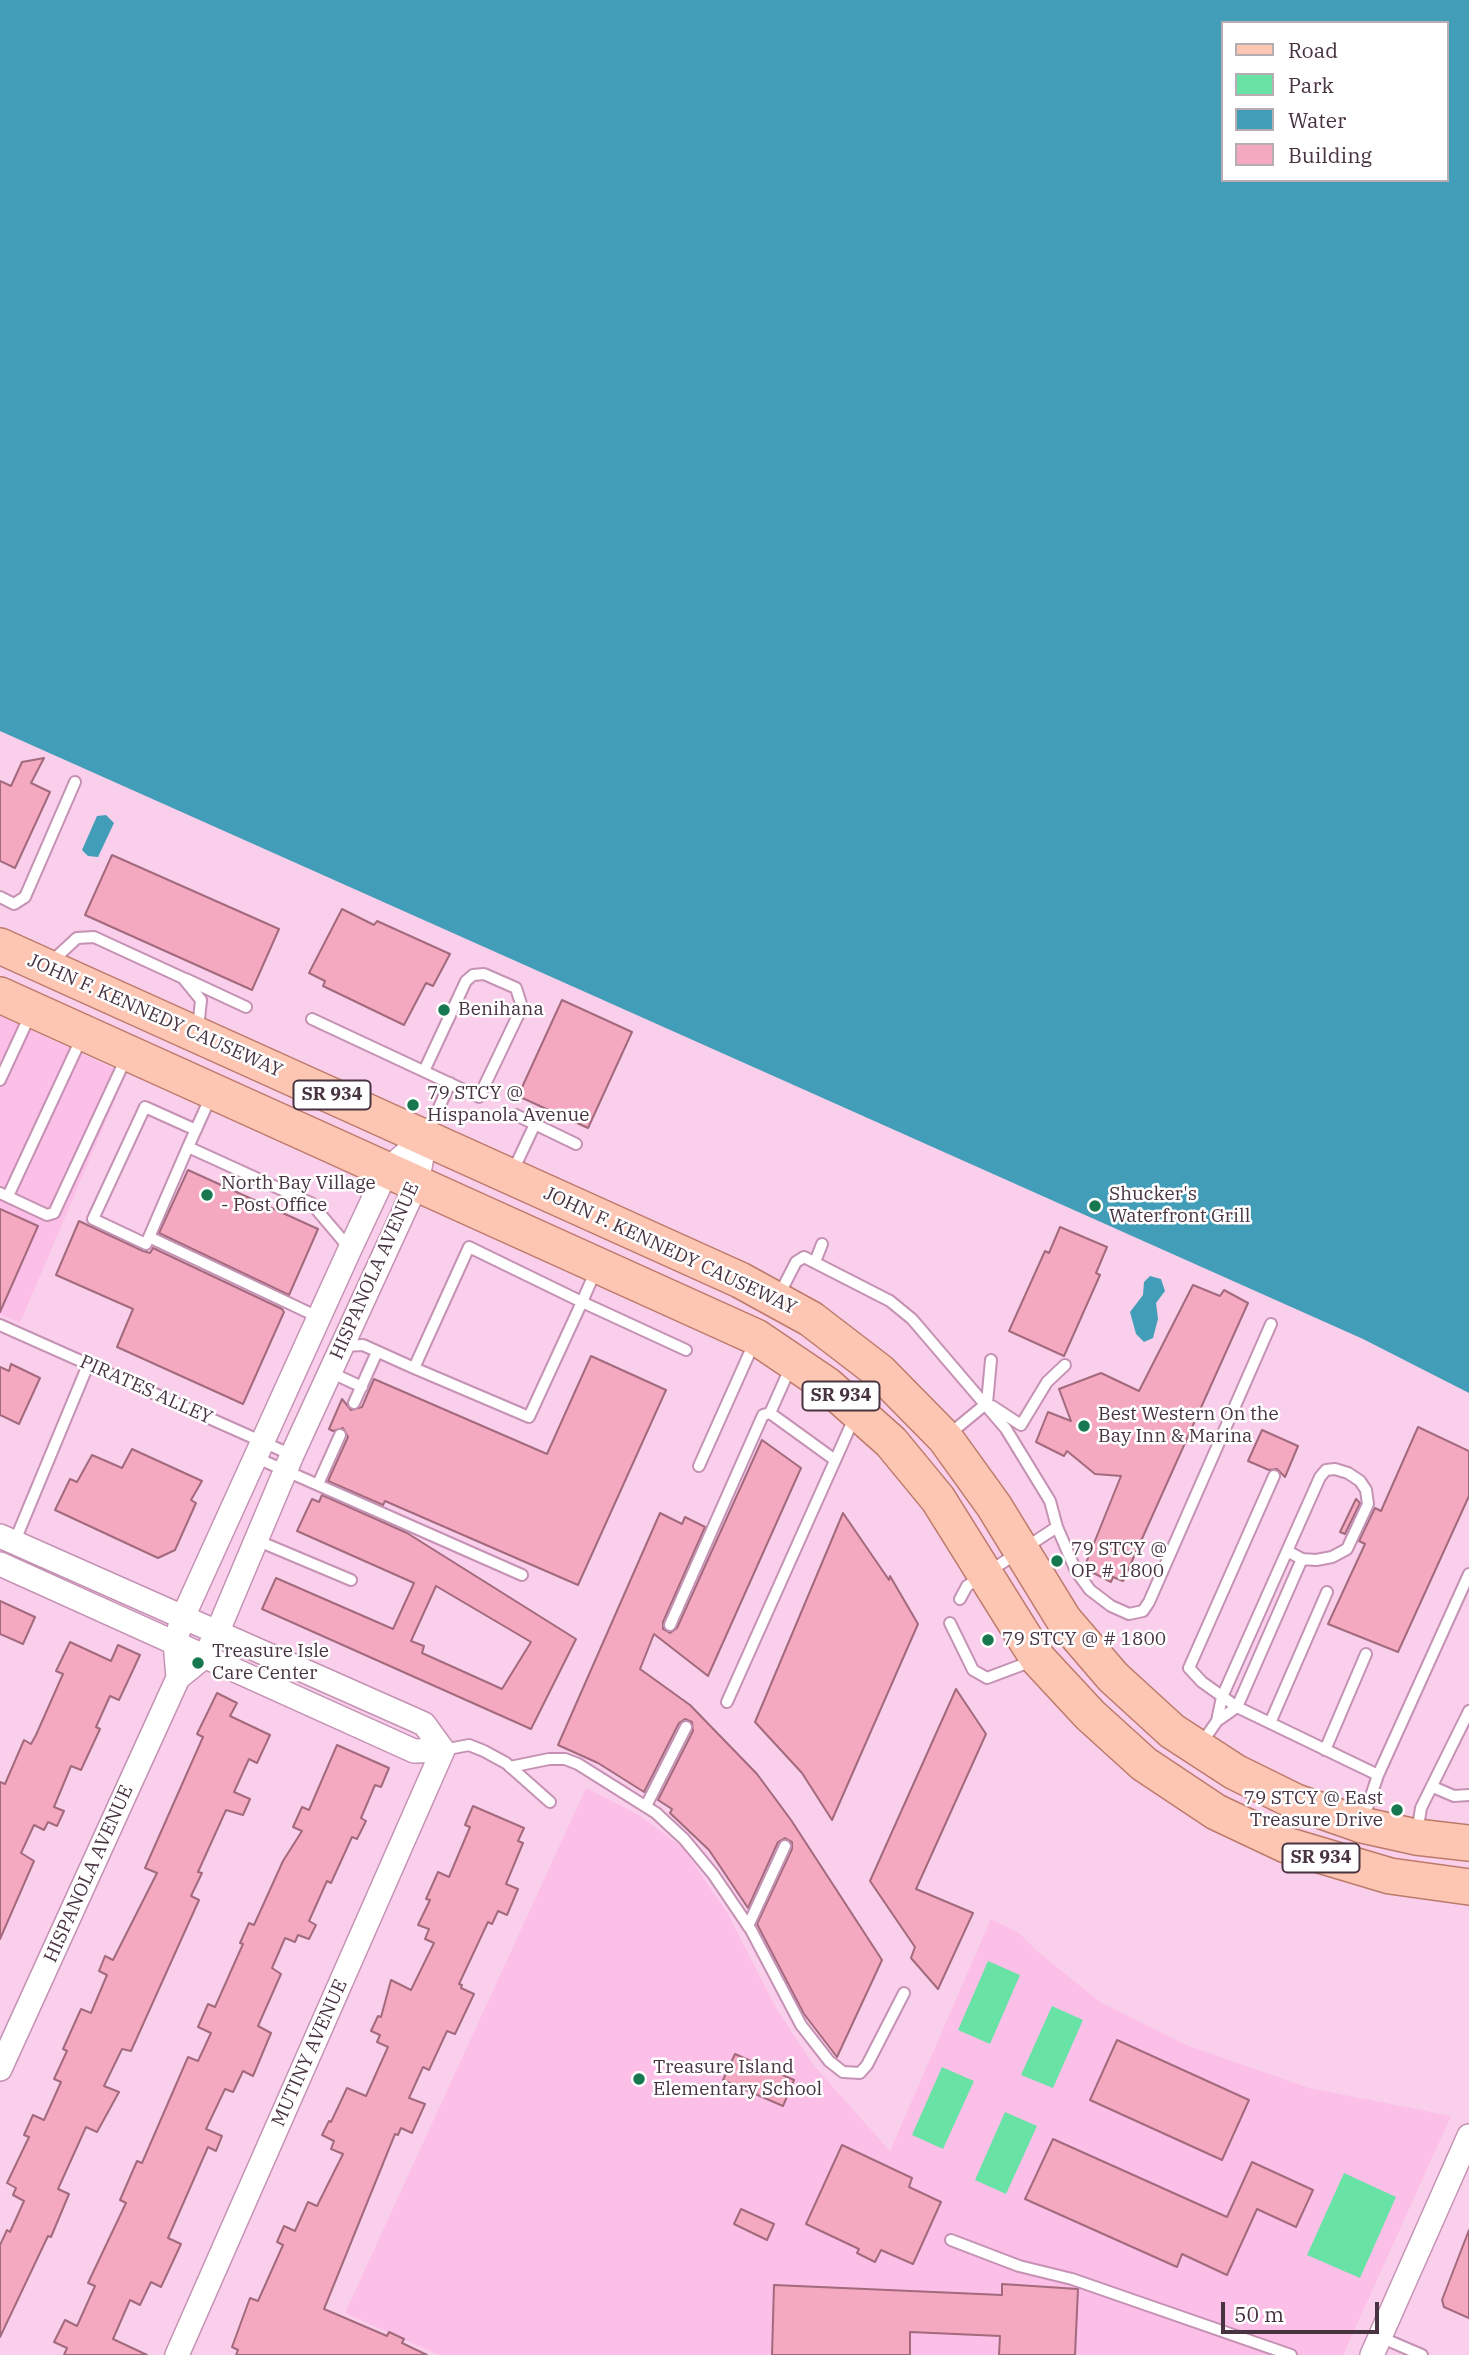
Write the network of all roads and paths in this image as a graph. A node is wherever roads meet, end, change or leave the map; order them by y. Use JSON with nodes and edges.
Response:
{"nodes":[{"id":1,"x":75,"y":782,"type":"dead end"},
{"id":2,"x":0,"y":897,"type":"edge"},
{"id":3,"x":0,"y":946,"type":"edge"},
{"id":4,"x":46,"y":967,"type":"junction"},
{"id":5,"x":183,"y":978,"type":"junction"},
{"id":6,"x":0,"y":995,"type":"edge"},
{"id":7,"x":246,"y":1007,"type":"dead end"},
{"id":8,"x":32,"y":1010,"type":"junction"},
{"id":9,"x":150,"y":1014,"type":"junction"},
{"id":10,"x":312,"y":1019,"type":"dead end"},
{"id":11,"x":83,"y":1033,"type":"junction"},
{"id":12,"x":197,"y":1035,"type":"junction"},
{"id":13,"x":128,"y":1053,"type":"junction"},
{"id":14,"x":424,"y":1071,"type":"junction"},
{"id":15,"x":0,"y":1080,"type":"edge"},
{"id":16,"x":450,"y":1083,"type":"junction"},
{"id":17,"x":213,"y":1091,"type":"junction"},
{"id":18,"x":516,"y":1115,"type":"dead end"},
{"id":19,"x":535,"y":1124,"type":"junction"},
{"id":20,"x":195,"y":1130,"type":"junction"},
{"id":21,"x":426,"y":1136,"type":"junction"},
{"id":22,"x":576,"y":1144,"type":"dead end"},
{"id":23,"x":188,"y":1147,"type":"junction"},
{"id":24,"x":402,"y":1176,"type":"junction"},
{"id":25,"x":511,"y":1176,"type":"junction"},
{"id":26,"x":4,"y":1194,"type":"edge"},
{"id":27,"x":149,"y":1237,"type":"junction"},
{"id":28,"x":822,"y":1244,"type":"dead end"},
{"id":29,"x":350,"y":1248,"type":"junction"},
{"id":30,"x":815,"y":1262,"type":"junction"},
{"id":31,"x":599,"y":1264,"type":"junction"},
{"id":32,"x":740,"y":1280,"type":"junction"},
{"id":33,"x":777,"y":1299,"type":"junction"},
{"id":34,"x":582,"y":1302,"type":"junction"},
{"id":35,"x":722,"y":1320,"type":"junction"},
{"id":36,"x":1271,"y":1324,"type":"dead end"},
{"id":37,"x":0,"y":1325,"type":"edge"},
{"id":38,"x":315,"y":1325,"type":"junction"},
{"id":39,"x":756,"y":1337,"type":"junction"},
{"id":40,"x":342,"y":1346,"type":"junction"},
{"id":41,"x":687,"y":1350,"type":"dead end"},
{"id":42,"x":377,"y":1352,"type":"junction"},
{"id":43,"x":793,"y":1360,"type":"junction"},
{"id":44,"x":991,"y":1360,"type":"dead end"},
{"id":45,"x":88,"y":1364,"type":"junction"},
{"id":46,"x":1065,"y":1365,"type":"dead end"},
{"id":47,"x":414,"y":1368,"type":"junction"},
{"id":48,"x":330,"y":1372,"type":"junction"},
{"id":49,"x":362,"y":1387,"type":"junction"},
{"id":50,"x":987,"y":1403,"type":"junction"},
{"id":51,"x":354,"y":1404,"type":"dead end"},
{"id":52,"x":857,"y":1410,"type":"junction"},
{"id":53,"x":771,"y":1413,"type":"junction"},
{"id":54,"x":340,"y":1435,"type":"dead end"},
{"id":55,"x":945,"y":1438,"type":"junction"},
{"id":56,"x":260,"y":1450,"type":"junction"},
{"id":57,"x":835,"y":1460,"type":"junction"},
{"id":58,"x":289,"y":1462,"type":"junction"},
{"id":59,"x":699,"y":1466,"type":"dead end"},
{"id":60,"x":1274,"y":1476,"type":"dead end"},
{"id":61,"x":318,"y":1484,"type":"junction"},
{"id":62,"x":1056,"y":1527,"type":"junction"},
{"id":63,"x":7,"y":1539,"type":"edge"},
{"id":64,"x":256,"y":1540,"type":"junction"},
{"id":65,"x":1289,"y":1552,"type":"junction"},
{"id":66,"x":1021,"y":1553,"type":"junction"},
{"id":67,"x":1302,"y":1559,"type":"junction"},
{"id":68,"x":0,"y":1564,"type":"edge"},
{"id":69,"x":984,"y":1574,"type":"junction"},
{"id":70,"x":1469,"y":1574,"type":"edge"},
{"id":71,"x":522,"y":1575,"type":"dead end"},
{"id":72,"x":351,"y":1580,"type":"dead end"},
{"id":73,"x":1327,"y":1592,"type":"dead end"},
{"id":74,"x":960,"y":1599,"type":"dead end"},
{"id":75,"x":183,"y":1617,"type":"junction"},
{"id":76,"x":950,"y":1623,"type":"dead end"},
{"id":77,"x":670,"y":1625,"type":"dead end"},
{"id":78,"x":216,"y":1633,"type":"junction"},
{"id":79,"x":175,"y":1642,"type":"junction"},
{"id":80,"x":1366,"y":1654,"type":"dead end"},
{"id":81,"x":205,"y":1656,"type":"junction"},
{"id":82,"x":1038,"y":1659,"type":"junction"},
{"id":83,"x":177,"y":1678,"type":"junction"},
{"id":84,"x":1222,"y":1697,"type":"junction"},
{"id":85,"x":727,"y":1702,"type":"dead end"},
{"id":86,"x":1237,"y":1707,"type":"junction"},
{"id":87,"x":1469,"y":1711,"type":"edge"},
{"id":88,"x":1217,"y":1721,"type":"junction"},
{"id":89,"x":1270,"y":1723,"type":"junction"},
{"id":90,"x":686,"y":1727,"type":"dead end"},
{"id":91,"x":443,"y":1750,"type":"junction"},
{"id":92,"x":1198,"y":1750,"type":"junction"},
{"id":93,"x":1325,"y":1750,"type":"junction"},
{"id":94,"x":510,"y":1767,"type":"junction"},
{"id":95,"x":1235,"y":1772,"type":"junction"},
{"id":96,"x":1378,"y":1775,"type":"junction"},
{"id":97,"x":1433,"y":1787,"type":"junction"},
{"id":98,"x":1469,"y":1795,"type":"edge"},
{"id":99,"x":550,"y":1802,"type":"dead end"},
{"id":100,"x":646,"y":1806,"type":"junction"},
{"id":101,"x":1216,"y":1812,"type":"junction"},
{"id":102,"x":1362,"y":1825,"type":"junction"},
{"id":103,"x":1416,"y":1837,"type":"junction"},
{"id":104,"x":1469,"y":1843,"type":"edge"},
{"id":105,"x":785,"y":1846,"type":"dead end"},
{"id":106,"x":1469,"y":1887,"type":"edge"},
{"id":107,"x":748,"y":1926,"type":"junction"},
{"id":108,"x":904,"y":1993,"type":"dead end"},
{"id":109,"x":0,"y":2069,"type":"edge"},
{"id":110,"x":1469,"y":2136,"type":"edge"},
{"id":111,"x":951,"y":2240,"type":"dead end"},
{"id":112,"x":1376,"y":2346,"type":"edge"},
{"id":113,"x":1271,"y":2352,"type":"edge"},
{"id":114,"x":177,"y":2355,"type":"edge"},
{"id":115,"x":1290,"y":2355,"type":"edge"},
{"id":116,"x":1422,"y":2355,"type":"edge"}],
"edges":[{"from":1,"to":2,"type":"lane"},
{"from":3,"to":4,"type":"main road","name":"JOHN F. KENNEDY CAUSEWAY","number":"SR 934"},
{"from":4,"to":5,"type":"lane"},
{"from":4,"to":9,"type":"main road","name":"JOHN F. KENNEDY CAUSEWAY","number":"SR 934"},
{"from":5,"to":7,"type":"lane"},
{"from":5,"to":12,"type":"lane"},
{"from":6,"to":8,"type":"main road","number":"SR 934"},
{"from":8,"to":11,"type":"main road","number":"SR 934"},
{"from":8,"to":15,"type":"lane"},
{"from":9,"to":12,"type":"main road","name":"JOHN F. KENNEDY CAUSEWAY","number":"SR 934"},
{"from":9,"to":13,"type":"main road"},
{"from":10,"to":14,"type":"lane"},
{"from":11,"to":13,"type":"main road","number":"SR 934"},
{"from":11,"to":26,"type":"lane"},
{"from":12,"to":21,"type":"main road","name":"JOHN F. KENNEDY CAUSEWAY","number":"SR 934"},
{"from":13,"to":17,"type":"main road","number":"SR 934"},
{"from":13,"to":26,"type":"lane"},
{"from":14,"to":16,"type":"lane"},
{"from":14,"to":16,"type":"lane"},
{"from":16,"to":21,"type":"lane"},
{"from":17,"to":20,"type":"lane"},
{"from":17,"to":24,"type":"main road","number":"SR 934"},
{"from":18,"to":19,"type":"lane"},
{"from":19,"to":22,"type":"lane"},
{"from":19,"to":25,"type":"lane"},
{"from":20,"to":23,"type":"lane"},
{"from":20,"to":27,"type":"lane"},
{"from":21,"to":24,"type":"street","name":"HISPANOLA AVENUE"},
{"from":21,"to":24,"type":"street","name":"HISPANOLA AVENUE"},
{"from":21,"to":25,"type":"main road","name":"JOHN F. KENNEDY CAUSEWAY","number":"SR 934"},
{"from":23,"to":27,"type":"lane"},
{"from":23,"to":29,"type":"lane"},
{"from":24,"to":29,"type":"street","name":"HISPANOLA AVENUE"},
{"from":24,"to":31,"type":"main road","number":"SR 934"},
{"from":24,"to":40,"type":"street","name":"HISPANOLA AVENUE"},
{"from":25,"to":32,"type":"main road","name":"JOHN F. KENNEDY CAUSEWAY","number":"SR 934"},
{"from":27,"to":38,"type":"lane"},
{"from":28,"to":30,"type":"lane"},
{"from":29,"to":38,"type":"street","name":"HISPANOLA AVENUE"},
{"from":30,"to":33,"type":"lane"},
{"from":30,"to":50,"type":"lane"},
{"from":31,"to":34,"type":"lane"},
{"from":31,"to":35,"type":"main road","number":"SR 934"},
{"from":32,"to":33,"type":"main road","name":"JOHN F. KENNEDY CAUSEWAY","number":"SR 934"},
{"from":32,"to":35,"type":"main road"},
{"from":33,"to":55,"type":"main road","name":"JOHN F. KENNEDY CAUSEWAY","number":"SR 934"},
{"from":34,"to":41,"type":"lane"},
{"from":34,"to":47,"type":"lane"},
{"from":34,"to":47,"type":"lane"},
{"from":35,"to":39,"type":"main road","number":"SR 934"},
{"from":36,"to":62,"type":"lane"},
{"from":37,"to":45,"type":"lane","name":"PIRATES ALLEY"},
{"from":38,"to":40,"type":"street"},
{"from":38,"to":56,"type":"street","name":"HISPANOLA AVENUE"},
{"from":39,"to":43,"type":"main road","number":"SR 934"},
{"from":39,"to":59,"type":"lane"},
{"from":40,"to":42,"type":"lane"},
{"from":40,"to":48,"type":"street","name":"HISPANOLA AVENUE"},
{"from":42,"to":47,"type":"lane"},
{"from":42,"to":49,"type":"lane"},
{"from":43,"to":52,"type":"main road","number":"SR 934"},
{"from":43,"to":53,"type":"lane"},
{"from":44,"to":50,"type":"lane"},
{"from":45,"to":56,"type":"lane","name":"PIRATES ALLEY"},
{"from":45,"to":63,"type":"lane"},
{"from":46,"to":50,"type":"lane"},
{"from":48,"to":49,"type":"lane"},
{"from":48,"to":58,"type":"street","name":"HISPANOLA AVENUE"},
{"from":49,"to":51,"type":"lane"},
{"from":50,"to":55,"type":"lane"},
{"from":50,"to":62,"type":"lane"},
{"from":52,"to":57,"type":"lane"},
{"from":52,"to":69,"type":"main road","number":"SR 934"},
{"from":53,"to":57,"type":"lane"},
{"from":53,"to":77,"type":"lane"},
{"from":54,"to":61,"type":"lane"},
{"from":55,"to":66,"type":"main road","name":"JOHN F. KENNEDY CAUSEWAY","number":"SR 934"},
{"from":56,"to":58,"type":"lane","name":"PIRATES ALLEY"},
{"from":56,"to":58,"type":"lane"},
{"from":56,"to":75,"type":"street","name":"HISPANOLA AVENUE"},
{"from":57,"to":85,"type":"lane"},
{"from":58,"to":61,"type":"lane"},
{"from":58,"to":64,"type":"street","name":"HISPANOLA AVENUE"},
{"from":60,"to":84,"type":"lane"},
{"from":61,"to":71,"type":"lane"},
{"from":62,"to":66,"type":"lane"},
{"from":63,"to":75,"type":"street"},
{"from":64,"to":72,"type":"lane"},
{"from":64,"to":78,"type":"street","name":"HISPANOLA AVENUE"},
{"from":65,"to":67,"type":"lane"},
{"from":65,"to":67,"type":"lane"},
{"from":65,"to":84,"type":"lane"},
{"from":66,"to":69,"type":"lane"},
{"from":66,"to":92,"type":"main road","name":"JOHN F. KENNEDY CAUSEWAY","number":"SR 934"},
{"from":67,"to":86,"type":"lane"},
{"from":68,"to":79,"type":"street"},
{"from":69,"to":74,"type":"lane"},
{"from":69,"to":82,"type":"main road","number":"SR 934"},
{"from":70,"to":96,"type":"lane"},
{"from":73,"to":89,"type":"lane"},
{"from":75,"to":78,"type":"street"},
{"from":75,"to":79,"type":"street","name":"HISPANOLA AVENUE"},
{"from":76,"to":82,"type":"lane"},
{"from":78,"to":81,"type":"street","name":"HISPANOLA AVENUE"},
{"from":78,"to":91,"type":"street"},
{"from":79,"to":81,"type":"street"},
{"from":79,"to":83,"type":"street","name":"HISPANOLA AVENUE"},
{"from":80,"to":93,"type":"lane"},
{"from":81,"to":83,"type":"street","name":"HISPANOLA AVENUE"},
{"from":81,"to":91,"type":"street"},
{"from":82,"to":101,"type":"main road","number":"SR 934"},
{"from":83,"to":109,"type":"street","name":"HISPANOLA AVENUE"},
{"from":84,"to":86,"type":"lane"},
{"from":84,"to":88,"type":"lane"},
{"from":86,"to":88,"type":"lane"},
{"from":86,"to":89,"type":"lane"},
{"from":87,"to":97,"type":"lane"},
{"from":88,"to":92,"type":"lane"},
{"from":89,"to":93,"type":"lane"},
{"from":90,"to":100,"type":"lane"},
{"from":91,"to":94,"type":"lane"},
{"from":91,"to":114,"type":"street","name":"MUTINY AVENUE"},
{"from":92,"to":95,"type":"main road","name":"JOHN F. KENNEDY CAUSEWAY","number":"SR 934"},
{"from":93,"to":96,"type":"lane"},
{"from":94,"to":99,"type":"lane"},
{"from":94,"to":100,"type":"lane"},
{"from":95,"to":101,"type":"main road"},
{"from":95,"to":102,"type":"main road","name":"JOHN F. KENNEDY CAUSEWAY","number":"SR 934"},
{"from":96,"to":102,"type":"lane"},
{"from":97,"to":98,"type":"lane"},
{"from":97,"to":103,"type":"lane"},
{"from":100,"to":107,"type":"lane"},
{"from":101,"to":106,"type":"main road","number":"SR 934"},
{"from":102,"to":103,"type":"main road","name":"JOHN F. KENNEDY CAUSEWAY","number":"SR 934"},
{"from":103,"to":104,"type":"main road","name":"JOHN F. KENNEDY CAUSEWAY","number":"SR 934"},
{"from":105,"to":107,"type":"lane"},
{"from":107,"to":108,"type":"lane"},
{"from":110,"to":112,"type":"street"},
{"from":111,"to":113,"type":"lane"},
{"from":112,"to":116,"type":"lane"},
{"from":113,"to":115,"type":"lane"}]}
